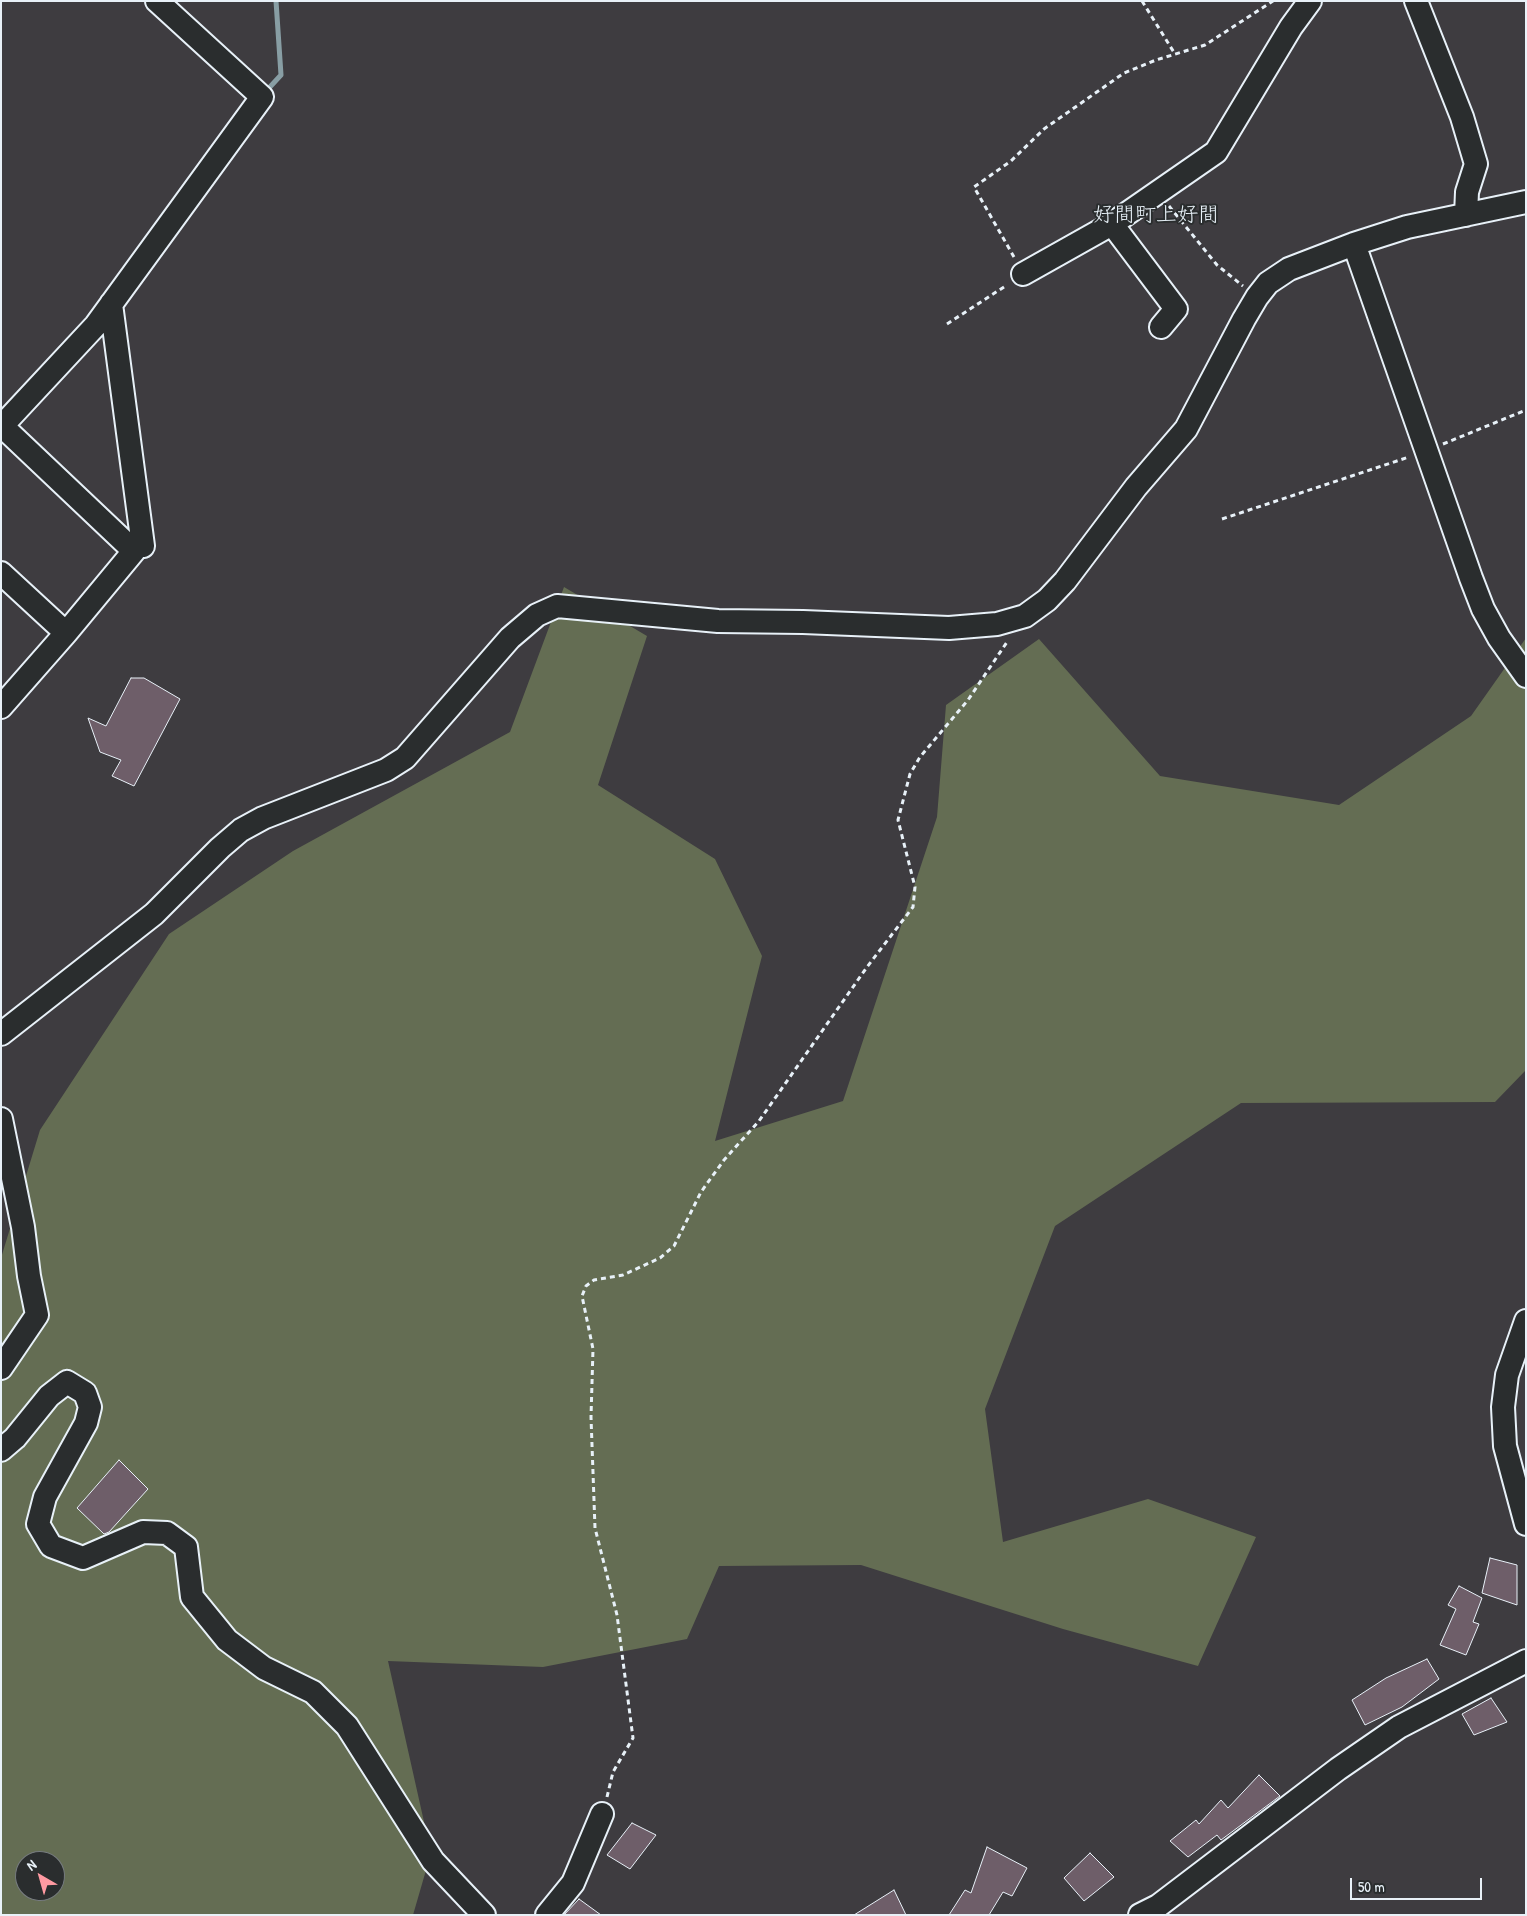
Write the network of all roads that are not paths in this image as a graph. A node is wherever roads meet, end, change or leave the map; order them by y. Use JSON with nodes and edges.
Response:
{"nodes":[{"id":1,"x":157,"y":1,"type":"edge"},
{"id":2,"x":1310,"y":1,"type":"edge"},
{"id":3,"x":1416,"y":1,"type":"edge"},
{"id":4,"x":1526,"y":202,"type":"edge"},
{"id":5,"x":1466,"y":215,"type":"junction"},
{"id":6,"x":1112,"y":224,"type":"junction"},
{"id":7,"x":1354,"y":244,"type":"junction"},
{"id":8,"x":1023,"y":274,"type":"road end"},
{"id":9,"x":111,"y":304,"type":"junction"},
{"id":10,"x":1161,"y":327,"type":"dead end"},
{"id":11,"x":2,"y":426,"type":"edge"},
{"id":12,"x":143,"y":546,"type":"dead end"},
{"id":13,"x":1,"y":573,"type":"edge"},
{"id":14,"x":66,"y":633,"type":"junction"},
{"id":15,"x":1526,"y":676,"type":"edge"},
{"id":16,"x":1,"y":707,"type":"edge"},
{"id":17,"x":1,"y":1034,"type":"edge"},
{"id":18,"x":1,"y":1119,"type":"edge"},
{"id":19,"x":1526,"y":1321,"type":"edge"},
{"id":20,"x":1,"y":1368,"type":"edge"},
{"id":21,"x":1,"y":1450,"type":"edge"},
{"id":22,"x":1526,"y":1524,"type":"edge"},
{"id":23,"x":1526,"y":1661,"type":"edge"},
{"id":24,"x":602,"y":1814,"type":"road end"},
{"id":25,"x":484,"y":1915,"type":"edge"},
{"id":26,"x":547,"y":1915,"type":"edge"},
{"id":27,"x":1140,"y":1915,"type":"edge"}],
"edges":[{"from":1,"to":9,"type":"street"},
{"from":2,"to":6,"type":"street"},
{"from":3,"to":5,"type":"street"},
{"from":4,"to":5,"type":"street"},
{"from":5,"to":7,"type":"street"},
{"from":6,"to":8,"type":"street"},
{"from":6,"to":10,"type":"street"},
{"from":7,"to":15,"type":"street"},
{"from":7,"to":17,"type":"street"},
{"from":9,"to":11,"type":"street"},
{"from":9,"to":12,"type":"street"},
{"from":11,"to":14,"type":"street"},
{"from":13,"to":14,"type":"street"},
{"from":14,"to":16,"type":"street"},
{"from":18,"to":20,"type":"street"},
{"from":19,"to":22,"type":"street"},
{"from":21,"to":25,"type":"street"},
{"from":23,"to":27,"type":"street"},
{"from":24,"to":26,"type":"street"}]}
